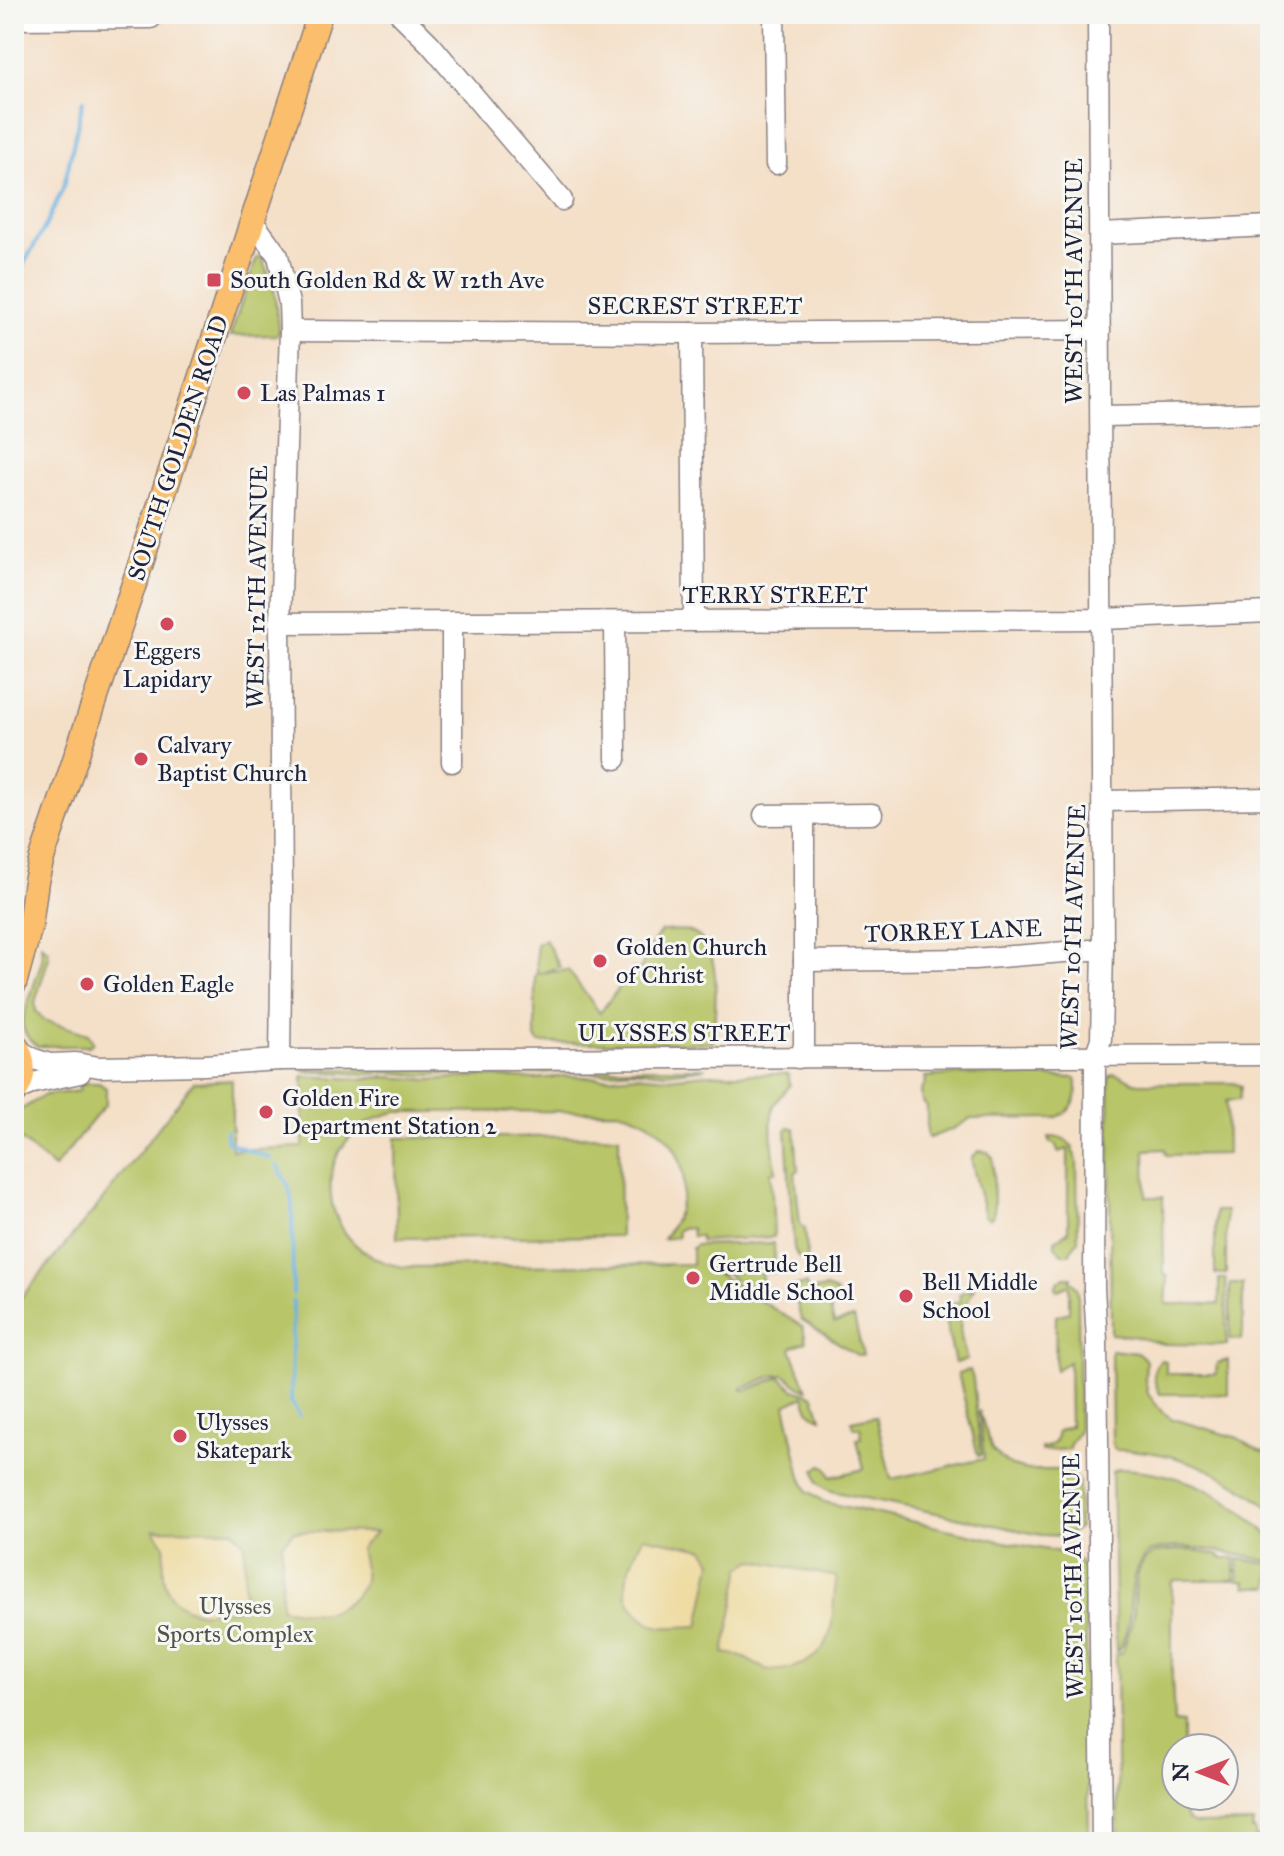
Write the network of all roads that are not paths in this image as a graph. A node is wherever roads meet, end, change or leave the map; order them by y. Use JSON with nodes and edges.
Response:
{"nodes":[{"id":1,"x":320,"y":14,"type":"edge"},
{"id":2,"x":400,"y":14,"type":"edge"},
{"id":3,"x":774,"y":14,"type":"edge"},
{"id":4,"x":1098,"y":14,"type":"edge"},
{"id":5,"x":111,"y":16,"type":"edge"},
{"id":6,"x":151,"y":18,"type":"dead end"},
{"id":7,"x":14,"y":19,"type":"edge"},
{"id":8,"x":776,"y":164,"type":"dead end"},
{"id":9,"x":562,"y":200,"type":"dead end"},
{"id":10,"x":252,"y":220,"type":"junction"},
{"id":11,"x":1270,"y":226,"type":"edge"},
{"id":12,"x":1100,"y":234,"type":"junction"},
{"id":13,"x":1100,"y":330,"type":"junction"},
{"id":14,"x":290,"y":331,"type":"junction"},
{"id":15,"x":692,"y":333,"type":"junction"},
{"id":16,"x":1270,"y":413,"type":"edge"},
{"id":17,"x":1101,"y":416,"type":"junction"},
{"id":18,"x":1270,"y":612,"type":"edge"},
{"id":19,"x":1102,"y":619,"type":"junction"},
{"id":20,"x":694,"y":621,"type":"junction"},
{"id":21,"x":615,"y":622,"type":"junction"},
{"id":22,"x":280,"y":623,"type":"junction"},
{"id":23,"x":452,"y":623,"type":"junction"},
{"id":24,"x":616,"y":759,"type":"dead end"},
{"id":25,"x":452,"y":762,"type":"dead end"},
{"id":26,"x":1270,"y":798,"type":"edge"},
{"id":27,"x":1103,"y":801,"type":"junction"},
{"id":28,"x":872,"y":814,"type":"dead end"},
{"id":29,"x":764,"y":815,"type":"dead end"},
{"id":30,"x":804,"y":815,"type":"junction"},
{"id":31,"x":36,"y":881,"type":"junction"},
{"id":32,"x":14,"y":935,"type":"edge"},
{"id":33,"x":1103,"y":949,"type":"junction"},
{"id":34,"x":804,"y":961,"type":"junction"},
{"id":35,"x":14,"y":984,"type":"edge"},
{"id":36,"x":17,"y":1047,"type":"edge"},
{"id":37,"x":801,"y":1051,"type":"junction"},
{"id":38,"x":1270,"y":1055,"type":"edge"},
{"id":39,"x":1095,"y":1056,"type":"junction"},
{"id":40,"x":280,"y":1060,"type":"junction"},
{"id":41,"x":99,"y":1067,"type":"junction"},
{"id":42,"x":15,"y":1092,"type":"edge"},
{"id":43,"x":1102,"y":1842,"type":"edge"}],
"edges":[{"from":1,"to":10,"type":"main road","name":"SOUTH GOLDEN ROAD"},
{"from":2,"to":9,"type":"street"},
{"from":3,"to":8,"type":"street"},
{"from":4,"to":12,"type":"street","name":"WEST 10TH AVENUE"},
{"from":5,"to":6,"type":"street"},
{"from":5,"to":7,"type":"street"},
{"from":10,"to":14,"type":"street","name":"WEST 12TH AVENUE"},
{"from":10,"to":31,"type":"main road","name":"SOUTH GOLDEN ROAD"},
{"from":11,"to":12,"type":"street"},
{"from":12,"to":13,"type":"street","name":"WEST 10TH AVENUE"},
{"from":13,"to":15,"type":"street","name":"SECREST STREET"},
{"from":13,"to":17,"type":"street","name":"WEST 10TH AVENUE"},
{"from":14,"to":15,"type":"street","name":"SECREST STREET"},
{"from":14,"to":22,"type":"street","name":"WEST 12TH AVENUE"},
{"from":15,"to":20,"type":"street"},
{"from":16,"to":17,"type":"street"},
{"from":17,"to":19,"type":"street","name":"WEST 10TH AVENUE"},
{"from":18,"to":19,"type":"street","name":"TERRY STREET"},
{"from":19,"to":20,"type":"street","name":"TERRY STREET"},
{"from":19,"to":27,"type":"street","name":"WEST 10TH AVENUE"},
{"from":20,"to":21,"type":"street","name":"TERRY STREET"},
{"from":21,"to":23,"type":"street","name":"TERRY STREET"},
{"from":21,"to":24,"type":"street"},
{"from":22,"to":23,"type":"street","name":"TERRY STREET"},
{"from":22,"to":40,"type":"street","name":"WEST 12TH AVENUE"},
{"from":23,"to":25,"type":"street"},
{"from":26,"to":27,"type":"street"},
{"from":27,"to":33,"type":"street","name":"WEST 10TH AVENUE"},
{"from":28,"to":30,"type":"street"},
{"from":29,"to":30,"type":"street"},
{"from":30,"to":34,"type":"street"},
{"from":31,"to":32,"type":"main road","name":"SOUTH GOLDEN ROAD"},
{"from":31,"to":35,"type":"main road","name":"SOUTH GOLDEN ROAD"},
{"from":33,"to":34,"type":"street","name":"TORREY LANE"},
{"from":33,"to":39,"type":"street","name":"WEST 10TH AVENUE"},
{"from":34,"to":37,"type":"street"},
{"from":36,"to":41,"type":"street","name":"ULYSSES STREET"},
{"from":36,"to":42,"type":"main road"},
{"from":37,"to":39,"type":"street","name":"ULYSSES STREET"},
{"from":37,"to":40,"type":"street","name":"ULYSSES STREET"},
{"from":38,"to":39,"type":"street","name":"ULYSSES STREET"},
{"from":39,"to":43,"type":"street","name":"WEST 10TH AVENUE"},
{"from":40,"to":41,"type":"street","name":"ULYSSES STREET"},
{"from":41,"to":42,"type":"street","name":"ULYSSES STREET"}]}
